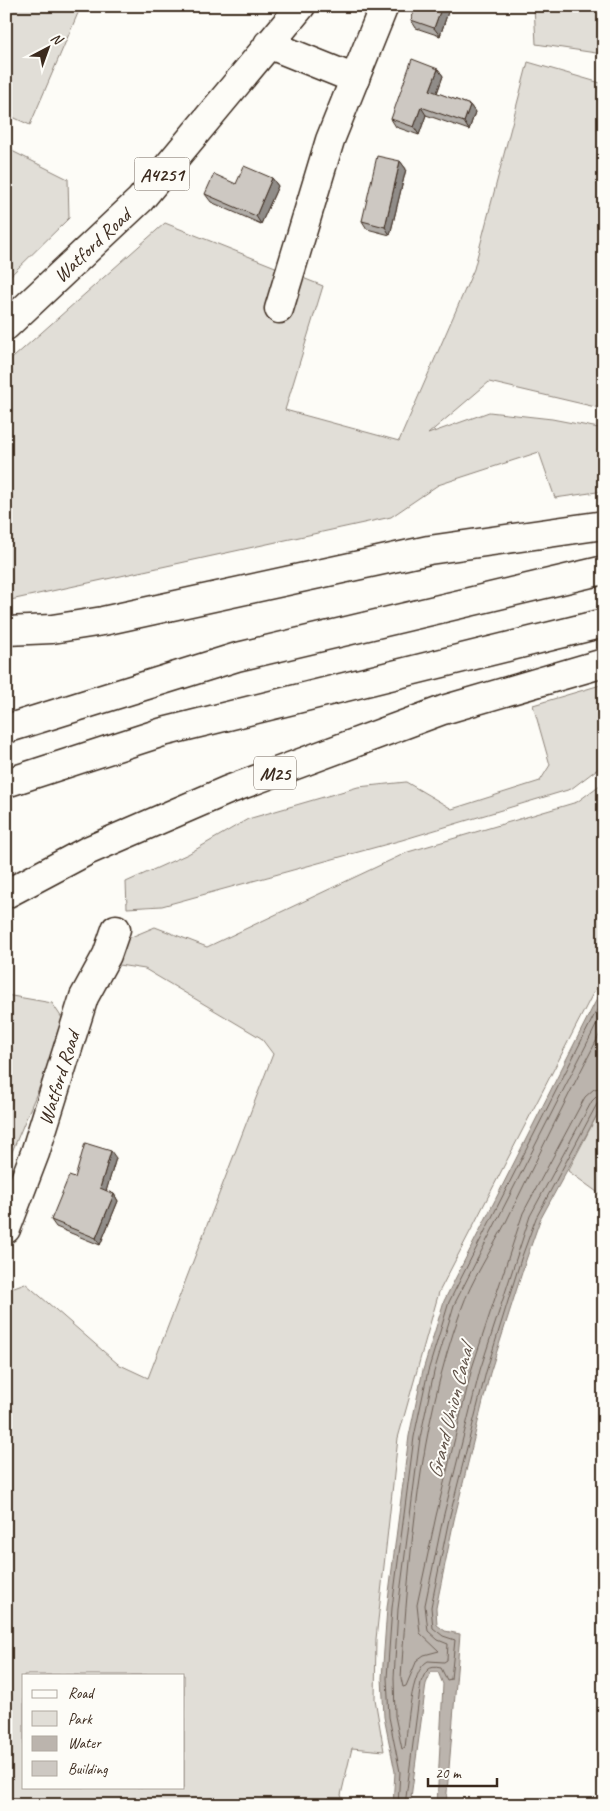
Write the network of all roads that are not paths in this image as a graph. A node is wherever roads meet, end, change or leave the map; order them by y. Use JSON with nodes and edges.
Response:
{"nodes":[{"id":1,"x":301,"y":6,"type":"edge"},
{"id":2,"x":384,"y":6,"type":"edge"},
{"id":3,"x":268,"y":44,"type":"junction"},
{"id":4,"x":355,"y":79,"type":"junction"},
{"id":5,"x":280,"y":309,"type":"dead end"},
{"id":6,"x":6,"y":326,"type":"edge"},
{"id":7,"x":604,"y":525,"type":"edge"},
{"id":8,"x":604,"y":570,"type":"edge"},
{"id":9,"x":604,"y":623,"type":"edge"},
{"id":10,"x":6,"y":631,"type":"edge"},
{"id":11,"x":604,"y":663,"type":"edge"},
{"id":12,"x":6,"y":729,"type":"edge"},
{"id":13,"x":6,"y":783,"type":"edge"},
{"id":14,"x":6,"y":894,"type":"edge"},
{"id":15,"x":116,"y":929,"type":"dead end"},
{"id":16,"x":6,"y":1228,"type":"edge"}],
"edges":[{"from":1,"to":3,"type":"main road","name":"Watford Road","number":"A4251"},
{"from":2,"to":4,"type":"main road"},
{"from":3,"to":4,"type":"main road"},
{"from":3,"to":6,"type":"main road","name":"Watford Road","number":"A4251"},
{"from":4,"to":5,"type":"main road"},
{"from":7,"to":10,"type":"main road"},
{"from":8,"to":12,"type":"main road"},
{"from":9,"to":13,"type":"main road"},
{"from":11,"to":14,"type":"main road","number":"M25"},
{"from":15,"to":16,"type":"main road","name":"Watford Road"}]}
